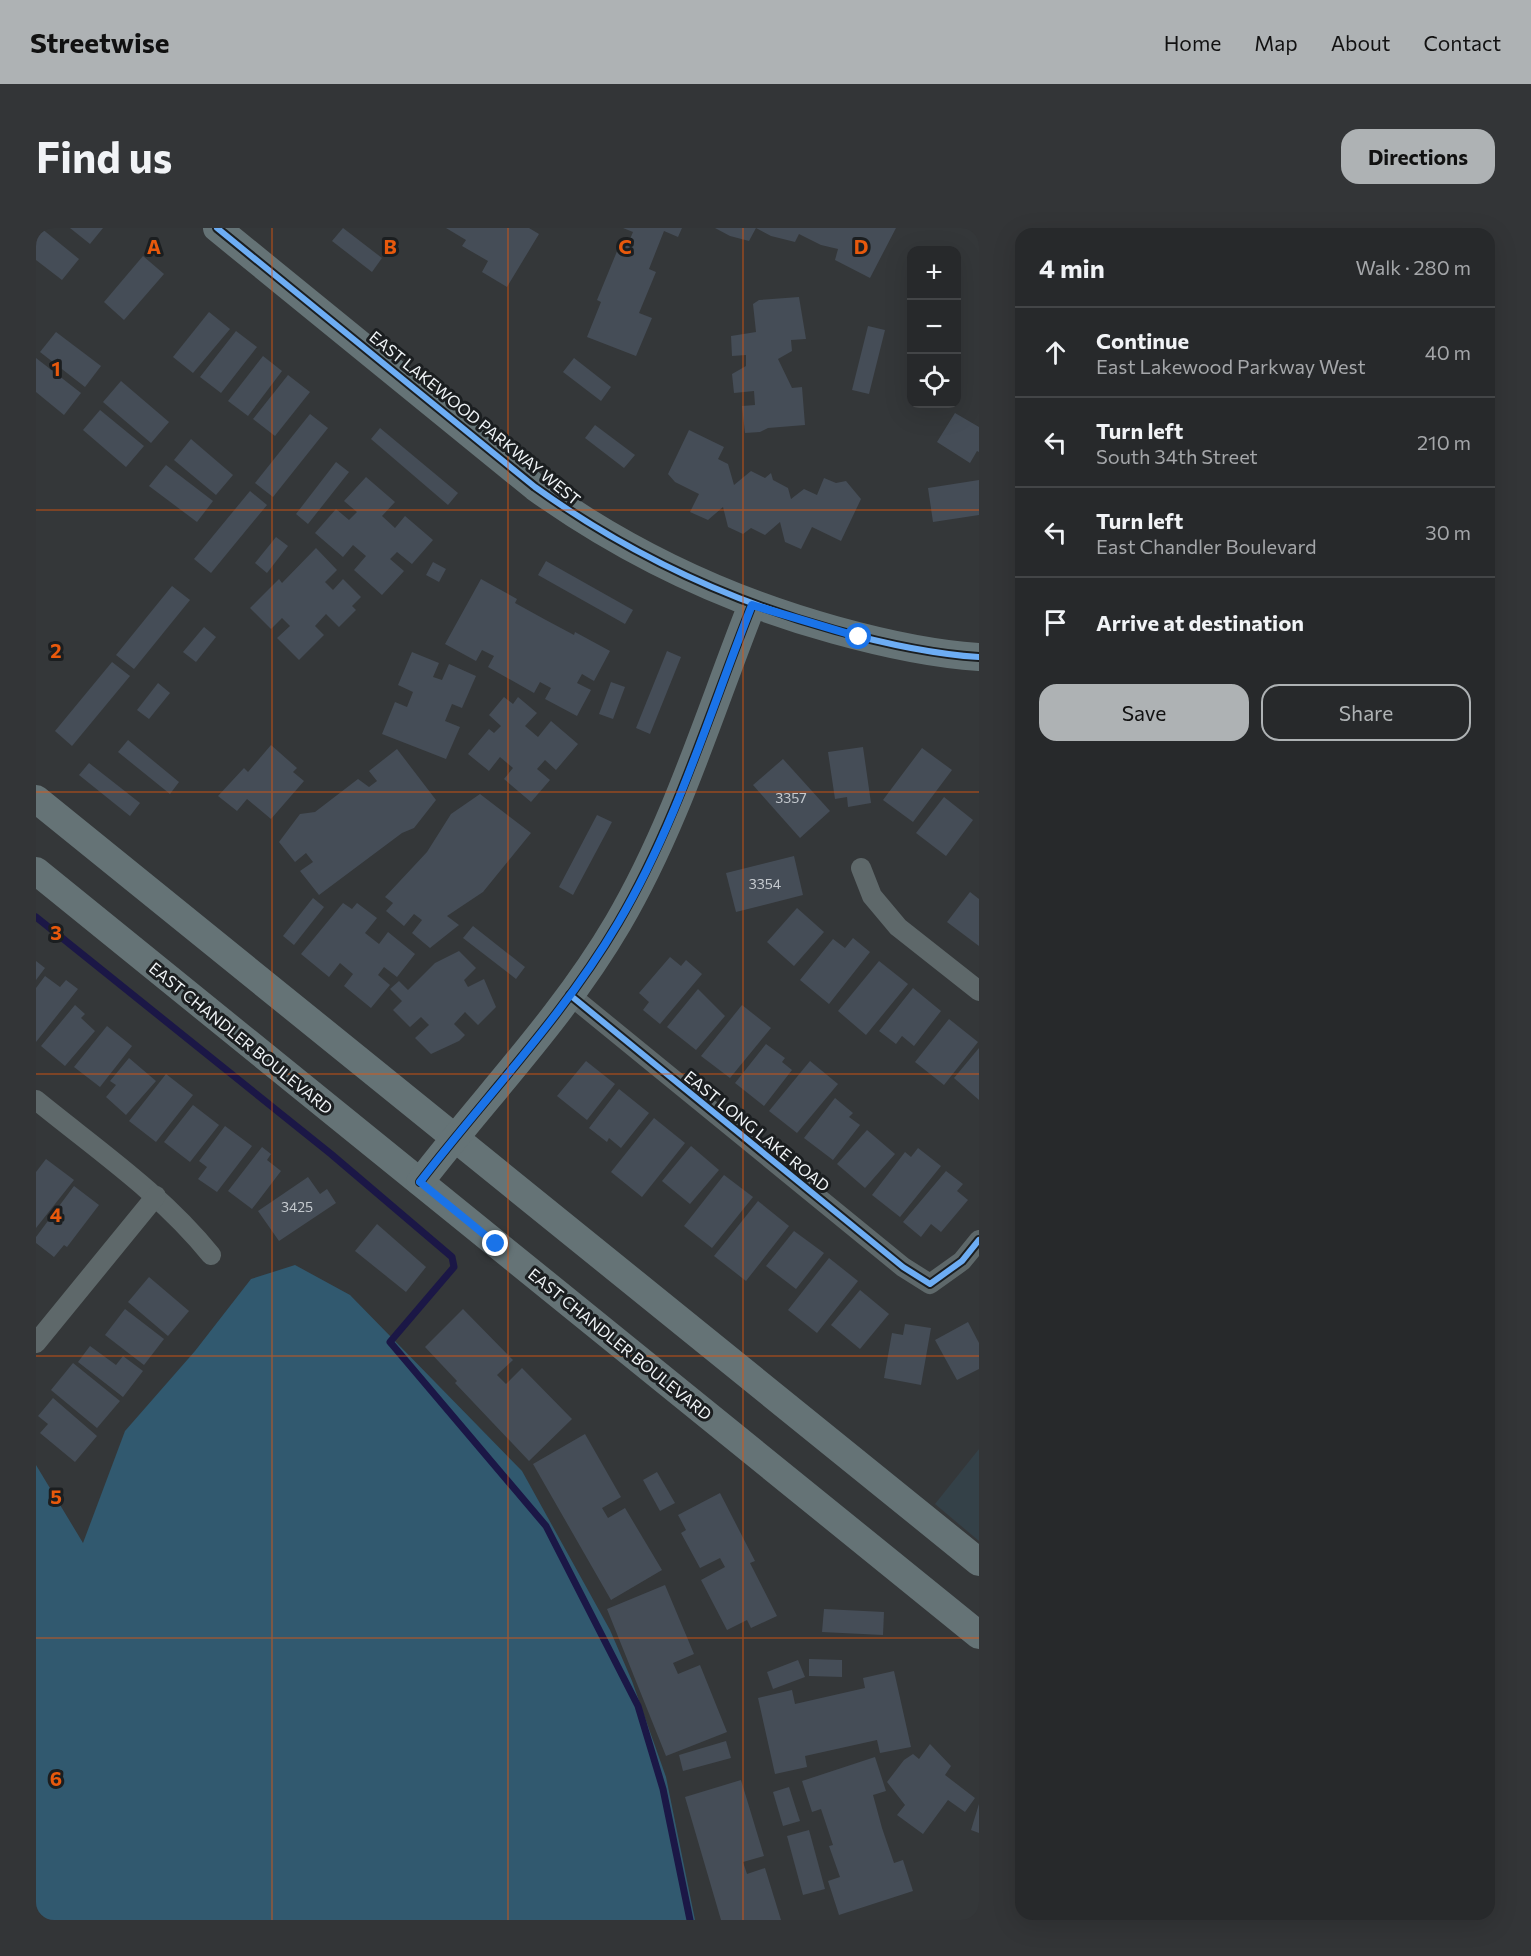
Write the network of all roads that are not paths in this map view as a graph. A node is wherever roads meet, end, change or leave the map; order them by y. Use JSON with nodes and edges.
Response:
{"nodes":[{"id":1,"x":217,"y":228,"type":"edge"},
{"id":2,"x":752,"y":605,"type":"junction"},
{"id":3,"x":979,"y":657,"type":"edge"},
{"id":4,"x":36,"y":799,"type":"edge"},
{"id":5,"x":861,"y":868,"type":"dead end"},
{"id":6,"x":36,"y":871,"type":"edge"},
{"id":7,"x":979,"y":991,"type":"edge"},
{"id":8,"x":570,"y":995,"type":"junction"},
{"id":9,"x":36,"y":1100,"type":"edge"},
{"id":10,"x":454,"y":1138,"type":"junction"},
{"id":11,"x":420,"y":1182,"type":"junction"},
{"id":12,"x":156,"y":1196,"type":"junction"},
{"id":13,"x":979,"y":1240,"type":"edge"},
{"id":14,"x":211,"y":1256,"type":"dead end"},
{"id":15,"x":36,"y":1343,"type":"edge"},
{"id":16,"x":979,"y":1562,"type":"edge"},
{"id":17,"x":979,"y":1635,"type":"edge"}],
"edges":[{"from":1,"to":2,"type":"main road","name":"EAST LAKEWOOD PARKWAY WEST"},
{"from":2,"to":3,"type":"main road","name":"EAST LAKEWOOD PARKWAY WEST"},
{"from":2,"to":8,"type":"main road"},
{"from":4,"to":10,"type":"main road"},
{"from":5,"to":7,"type":"street"},
{"from":6,"to":11,"type":"main road","name":"EAST CHANDLER BOULEVARD"},
{"from":8,"to":10,"type":"main road"},
{"from":8,"to":13,"type":"street","name":"EAST LONG LAKE ROAD"},
{"from":9,"to":12,"type":"street"},
{"from":10,"to":11,"type":"main road"},
{"from":10,"to":16,"type":"main road"},
{"from":11,"to":17,"type":"main road","name":"EAST CHANDLER BOULEVARD"},
{"from":12,"to":14,"type":"street"},
{"from":12,"to":15,"type":"street"}]}
